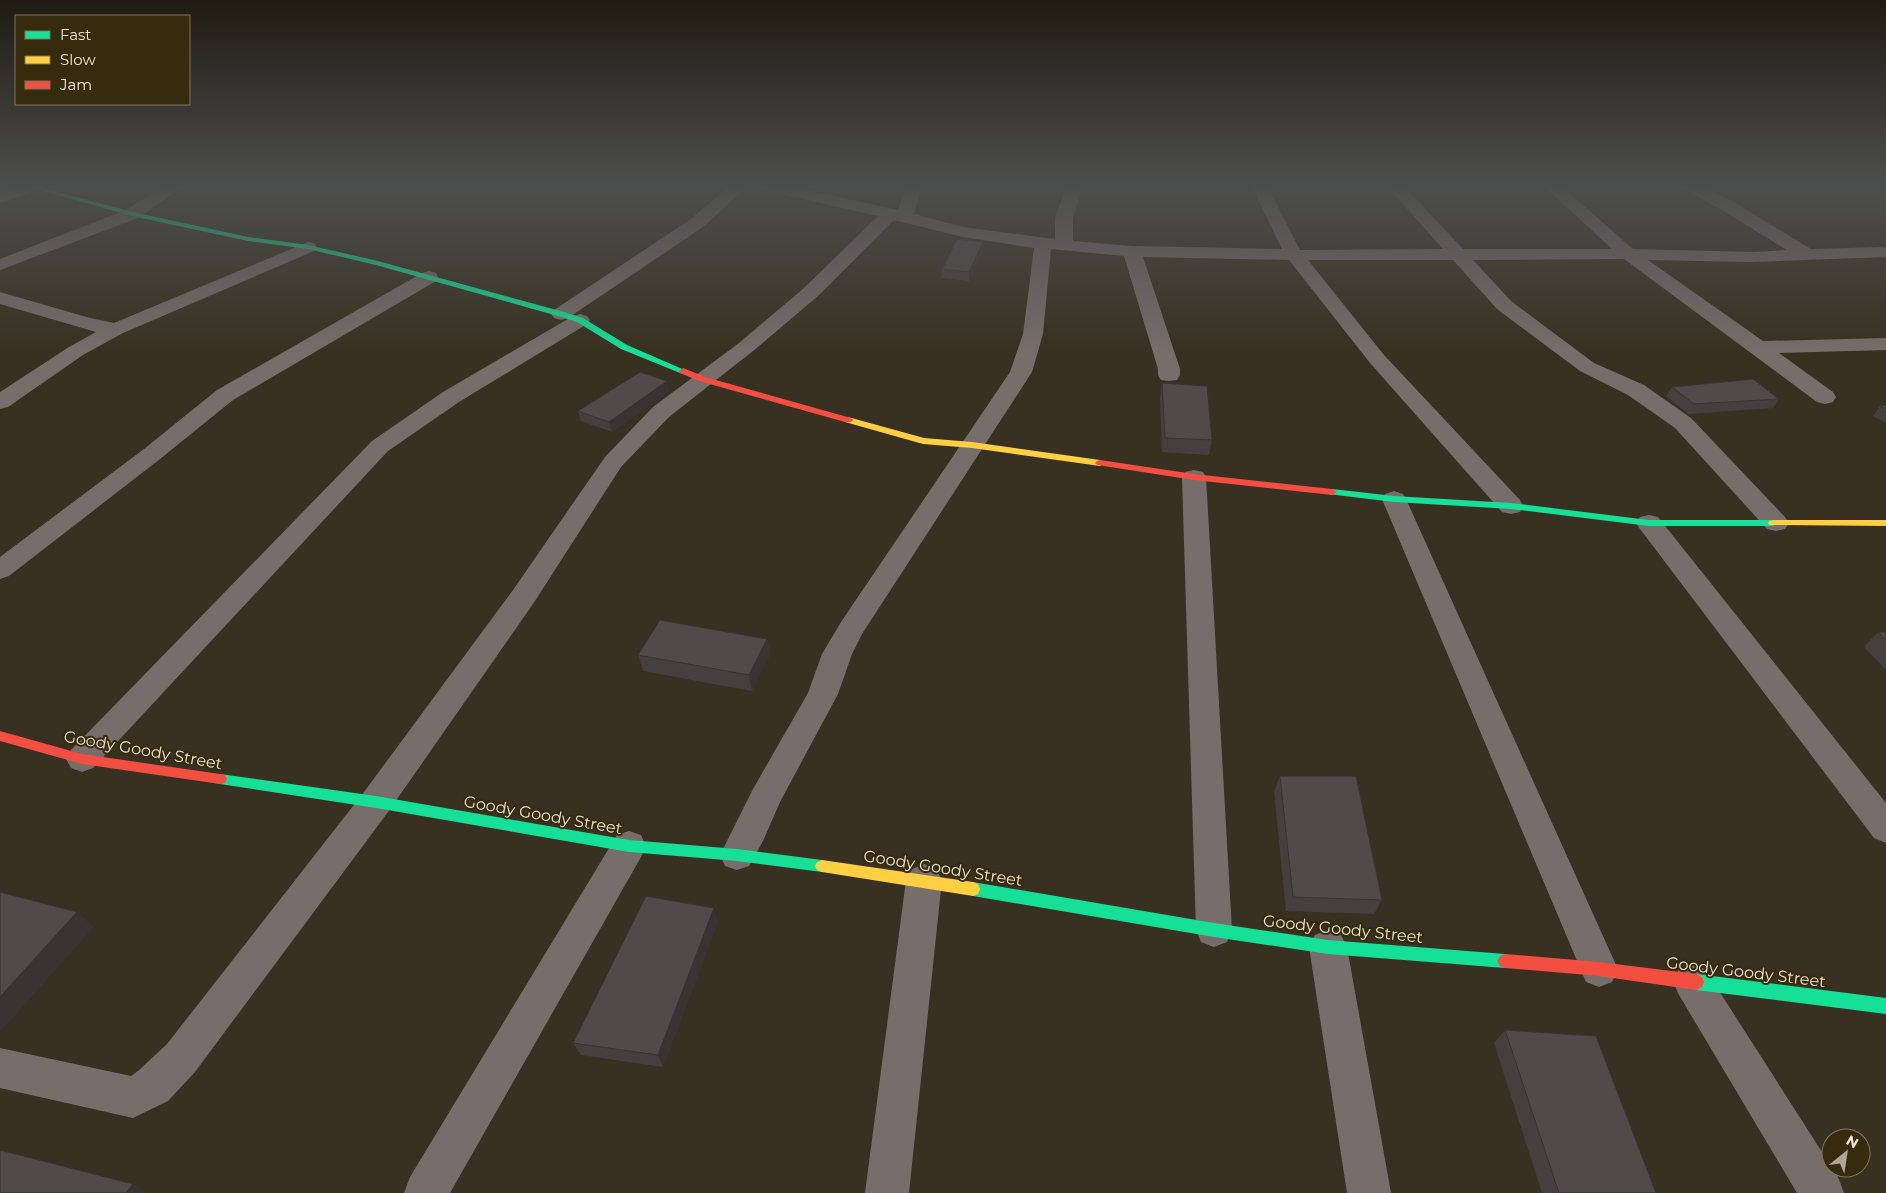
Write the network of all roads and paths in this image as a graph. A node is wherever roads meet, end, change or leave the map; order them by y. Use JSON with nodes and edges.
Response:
{"nodes":[{"id":1,"x":63,"y":241,"type":"edge"},
{"id":2,"x":261,"y":241,"type":"edge"},
{"id":3,"x":673,"y":241,"type":"edge"},
{"id":4,"x":870,"y":241,"type":"edge"},
{"id":5,"x":1028,"y":241,"type":"edge"},
{"id":6,"x":1054,"y":241,"type":"edge"},
{"id":7,"x":1287,"y":241,"type":"edge"},
{"id":8,"x":1446,"y":241,"type":"edge"},
{"id":9,"x":1613,"y":241,"type":"edge"},
{"id":10,"x":1784,"y":241,"type":"edge"},
{"id":11,"x":1053,"y":244,"type":"junction"},
{"id":12,"x":308,"y":247,"type":"junction"},
{"id":13,"x":1132,"y":251,"type":"junction"},
{"id":14,"x":1886,"y":252,"type":"edge"},
{"id":15,"x":1458,"y":254,"type":"junction"},
{"id":16,"x":1628,"y":254,"type":"junction"},
{"id":17,"x":1806,"y":254,"type":"junction"},
{"id":18,"x":1294,"y":255,"type":"junction"},
{"id":19,"x":0,"y":265,"type":"edge"},
{"id":20,"x":429,"y":277,"type":"junction"},
{"id":21,"x":0,"y":298,"type":"edge"},
{"id":22,"x":571,"y":317,"type":"junction"},
{"id":23,"x":116,"y":328,"type":"junction"},
{"id":24,"x":1886,"y":344,"type":"edge"},
{"id":25,"x":1758,"y":347,"type":"junction"},
{"id":26,"x":1169,"y":375,"type":"dead end"},
{"id":27,"x":702,"y":379,"type":"junction"},
{"id":28,"x":1825,"y":397,"type":"dead end"},
{"id":29,"x":0,"y":402,"type":"edge"},
{"id":30,"x":972,"y":445,"type":"junction"},
{"id":31,"x":1194,"y":477,"type":"junction"},
{"id":32,"x":1394,"y":499,"type":"junction"},
{"id":33,"x":1511,"y":506,"type":"junction"},
{"id":34,"x":1649,"y":523,"type":"junction"},
{"id":35,"x":1776,"y":523,"type":"junction"},
{"id":36,"x":1886,"y":523,"type":"edge"},
{"id":37,"x":0,"y":570,"type":"edge"},
{"id":38,"x":0,"y":736,"type":"edge"},
{"id":39,"x":82,"y":759,"type":"junction"},
{"id":40,"x":376,"y":802,"type":"junction"},
{"id":41,"x":1886,"y":828,"type":"edge"},
{"id":42,"x":628,"y":846,"type":"junction"},
{"id":43,"x":737,"y":855,"type":"junction"},
{"id":44,"x":924,"y":880,"type":"junction"},
{"id":45,"x":1214,"y":930,"type":"junction"},
{"id":46,"x":1328,"y":947,"type":"junction"},
{"id":47,"x":1599,"y":968,"type":"junction"},
{"id":48,"x":1692,"y":982,"type":"junction"},
{"id":49,"x":1886,"y":1006,"type":"edge"},
{"id":50,"x":0,"y":1068,"type":"edge"},
{"id":51,"x":426,"y":1193,"type":"edge"},
{"id":52,"x":887,"y":1193,"type":"edge"},
{"id":53,"x":1369,"y":1193,"type":"edge"},
{"id":54,"x":1822,"y":1193,"type":"edge"}],
"edges":[{"from":1,"to":19,"type":"street"},
{"from":2,"to":12,"type":"street"},
{"from":3,"to":22,"type":"street"},
{"from":4,"to":27,"type":"street"},
{"from":5,"to":11,"type":"street"},
{"from":6,"to":11,"type":"street"},
{"from":7,"to":18,"type":"street"},
{"from":8,"to":15,"type":"street"},
{"from":9,"to":16,"type":"street"},
{"from":10,"to":17,"type":"street"},
{"from":11,"to":13,"type":"street"},
{"from":11,"to":30,"type":"street"},
{"from":12,"to":20,"type":"street"},
{"from":12,"to":23,"type":"street"},
{"from":13,"to":18,"type":"street"},
{"from":13,"to":26,"type":"street"},
{"from":14,"to":17,"type":"street"},
{"from":15,"to":16,"type":"street"},
{"from":15,"to":18,"type":"street"},
{"from":15,"to":35,"type":"street"},
{"from":16,"to":17,"type":"street"},
{"from":16,"to":25,"type":"street"},
{"from":18,"to":33,"type":"street"},
{"from":20,"to":22,"type":"street"},
{"from":20,"to":37,"type":"street"},
{"from":21,"to":23,"type":"street"},
{"from":22,"to":27,"type":"street"},
{"from":22,"to":39,"type":"street"},
{"from":23,"to":29,"type":"street"},
{"from":24,"to":25,"type":"street"},
{"from":25,"to":28,"type":"street"},
{"from":27,"to":30,"type":"street"},
{"from":27,"to":40,"type":"street"},
{"from":30,"to":31,"type":"street"},
{"from":30,"to":43,"type":"street"},
{"from":31,"to":32,"type":"street"},
{"from":31,"to":45,"type":"street"},
{"from":32,"to":33,"type":"street"},
{"from":32,"to":47,"type":"street"},
{"from":33,"to":34,"type":"street"},
{"from":34,"to":35,"type":"street"},
{"from":34,"to":41,"type":"street"},
{"from":35,"to":36,"type":"street"},
{"from":38,"to":39,"type":"street","name":"Goody Goody Street"},
{"from":39,"to":40,"type":"street","name":"Goody Goody Street"},
{"from":40,"to":42,"type":"street","name":"Goody Goody Street"},
{"from":40,"to":50,"type":"street"},
{"from":42,"to":43,"type":"street","name":"Goody Goody Street"},
{"from":42,"to":51,"type":"street"},
{"from":43,"to":44,"type":"street","name":"Goody Goody Street"},
{"from":44,"to":45,"type":"street","name":"Goody Goody Street"},
{"from":44,"to":52,"type":"street"},
{"from":45,"to":46,"type":"street","name":"Goody Goody Street"},
{"from":46,"to":47,"type":"street","name":"Goody Goody Street"},
{"from":46,"to":53,"type":"street"},
{"from":47,"to":48,"type":"street","name":"Goody Goody Street"},
{"from":48,"to":49,"type":"street","name":"Goody Goody Street"},
{"from":48,"to":54,"type":"street"}]}
